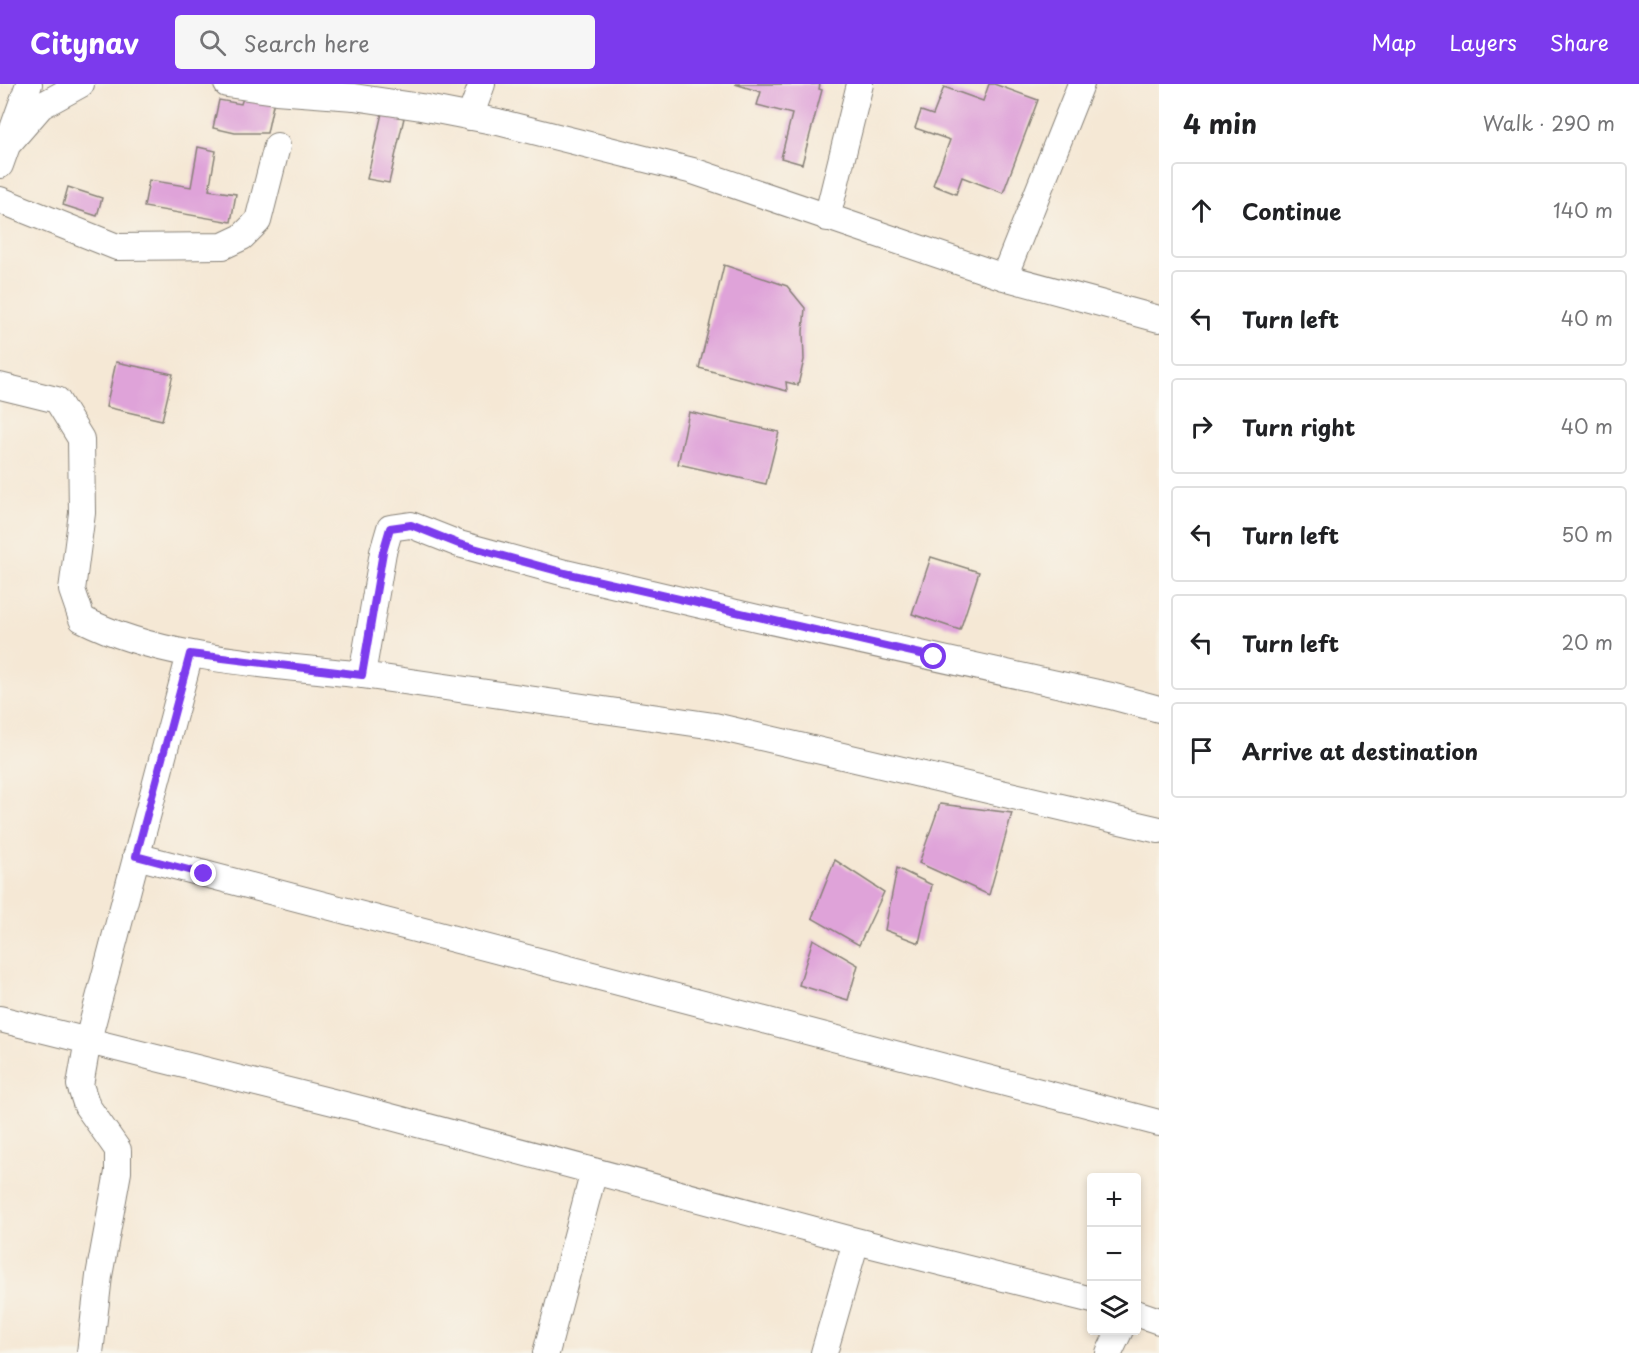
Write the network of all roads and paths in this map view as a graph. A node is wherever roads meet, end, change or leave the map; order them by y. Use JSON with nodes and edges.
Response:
{"nodes":[{"id":1,"x":29,"y":84,"type":"edge"},
{"id":2,"x":81,"y":84,"type":"edge"},
{"id":3,"x":227,"y":84,"type":"edge"},
{"id":4,"x":482,"y":84,"type":"edge"},
{"id":5,"x":860,"y":84,"type":"edge"},
{"id":6,"x":1081,"y":84,"type":"edge"},
{"id":7,"x":356,"y":91,"type":"edge"},
{"id":8,"x":470,"y":117,"type":"junction"},
{"id":9,"x":277,"y":146,"type":"dead end"},
{"id":10,"x":4,"y":155,"type":"edge"},
{"id":11,"x":0,"y":200,"type":"edge"},
{"id":12,"x":827,"y":218,"type":"junction"},
{"id":13,"x":1004,"y":277,"type":"junction"},
{"id":14,"x":1159,"y":319,"type":"edge"},
{"id":15,"x":0,"y":386,"type":"edge"},
{"id":16,"x":190,"y":654,"type":"junction"},
{"id":17,"x":362,"y":675,"type":"junction"},
{"id":18,"x":1159,"y":709,"type":"edge"},
{"id":19,"x":1159,"y":830,"type":"edge"},
{"id":20,"x":136,"y":856,"type":"junction"},
{"id":21,"x":0,"y":1019,"type":"edge"},
{"id":22,"x":88,"y":1040,"type":"junction"},
{"id":23,"x":1159,"y":1123,"type":"edge"},
{"id":24,"x":594,"y":1171,"type":"junction"},
{"id":25,"x":856,"y":1241,"type":"junction"},
{"id":26,"x":1087,"y":1299,"type":"edge"},
{"id":27,"x":1141,"y":1314,"type":"edge"},
{"id":28,"x":1159,"y":1321,"type":"edge"},
{"id":29,"x":1118,"y":1335,"type":"edge"},
{"id":30,"x":90,"y":1353,"type":"edge"},
{"id":31,"x":546,"y":1353,"type":"edge"},
{"id":32,"x":824,"y":1353,"type":"edge"},
{"id":33,"x":1109,"y":1353,"type":"edge"}],
"edges":[{"from":1,"to":10,"type":"street"},
{"from":2,"to":10,"type":"street"},
{"from":3,"to":7,"type":"street"},
{"from":4,"to":8,"type":"street"},
{"from":5,"to":12,"type":"street"},
{"from":6,"to":13,"type":"street"},
{"from":7,"to":8,"type":"street"},
{"from":8,"to":12,"type":"street"},
{"from":9,"to":11,"type":"street"},
{"from":12,"to":13,"type":"street"},
{"from":13,"to":14,"type":"street"},
{"from":15,"to":16,"type":"street"},
{"from":16,"to":17,"type":"street"},
{"from":16,"to":20,"type":"street"},
{"from":17,"to":18,"type":"street"},
{"from":17,"to":19,"type":"street"},
{"from":20,"to":22,"type":"street"},
{"from":20,"to":23,"type":"street"},
{"from":21,"to":22,"type":"street"},
{"from":22,"to":24,"type":"street"},
{"from":22,"to":30,"type":"street"},
{"from":24,"to":25,"type":"street"},
{"from":24,"to":31,"type":"street"},
{"from":25,"to":26,"type":"street"},
{"from":25,"to":32,"type":"street"},
{"from":27,"to":28,"type":"street"},
{"from":29,"to":33,"type":"street"}]}
